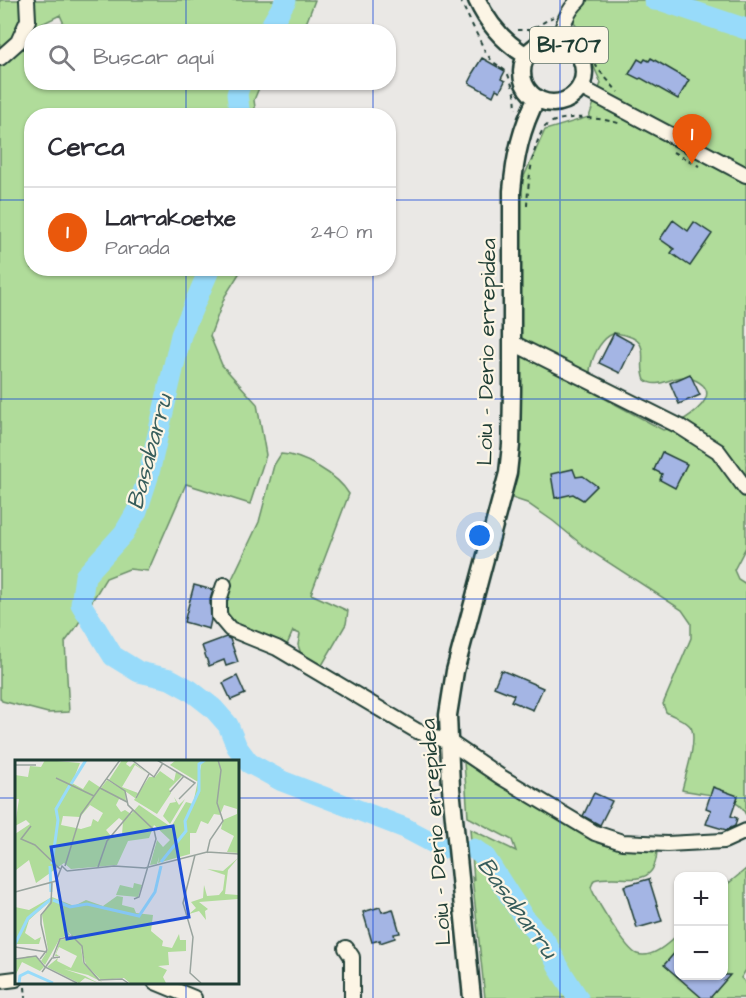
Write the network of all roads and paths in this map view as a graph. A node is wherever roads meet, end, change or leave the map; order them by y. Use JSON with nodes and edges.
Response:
{"nodes":[{"id":1,"x":27,"y":0,"type":"edge"},
{"id":2,"x":460,"y":0,"type":"edge"},
{"id":3,"x":477,"y":0,"type":"edge"},
{"id":4,"x":579,"y":0,"type":"edge"},
{"id":5,"x":564,"y":20,"type":"junction"},
{"id":6,"x":26,"y":24,"type":"edge"},
{"id":7,"x":24,"y":29,"type":"edge"},
{"id":8,"x":515,"y":30,"type":"dead end"},
{"id":9,"x":559,"y":41,"type":"junction"},
{"id":10,"x":527,"y":56,"type":"junction"},
{"id":11,"x":0,"y":58,"type":"edge"},
{"id":12,"x":580,"y":87,"type":"junction"},
{"id":13,"x":621,"y":94,"type":"dead end"},
{"id":14,"x":537,"y":98,"type":"junction"},
{"id":15,"x":516,"y":111,"type":"dead end"},
{"id":16,"x":626,"y":126,"type":"dead end"},
{"id":17,"x":668,"y":148,"type":"dead end"},
{"id":18,"x":708,"y":168,"type":"dead end"},
{"id":19,"x":746,"y":175,"type":"edge"},
{"id":20,"x":527,"y":208,"type":"dead end"},
{"id":21,"x":513,"y":343,"type":"junction"},
{"id":22,"x":746,"y":489,"type":"edge"},
{"id":23,"x":224,"y":585,"type":"dead end"},
{"id":24,"x":448,"y":741,"type":"junction"},
{"id":25,"x":746,"y":831,"type":"edge"},
{"id":26,"x":346,"y":948,"type":"dead end"},
{"id":27,"x":15,"y":979,"type":"edge"},
{"id":28,"x":0,"y":981,"type":"edge"},
{"id":29,"x":24,"y":983,"type":"edge"},
{"id":30,"x":160,"y":983,"type":"edge"},
{"id":31,"x":26,"y":998,"type":"edge"},
{"id":32,"x":194,"y":998,"type":"edge"},
{"id":33,"x":352,"y":998,"type":"edge"},
{"id":34,"x":472,"y":998,"type":"edge"}],
"edges":[{"from":1,"to":6,"type":"street"},
{"from":2,"to":15,"type":"path"},
{"from":3,"to":10,"type":"main road","number":"BI-707"},
{"from":4,"to":5,"type":"street"},
{"from":5,"to":8,"type":"path"},
{"from":5,"to":9,"type":"street"},
{"from":5,"to":13,"type":"path"},
{"from":7,"to":11,"type":"street"},
{"from":9,"to":10,"type":"main road","number":"BI-707"},
{"from":9,"to":12,"type":"main road","number":"BI-707"},
{"from":10,"to":14,"type":"main road","number":"BI-707"},
{"from":12,"to":14,"type":"main road","number":"BI-707"},
{"from":12,"to":19,"type":"street"},
{"from":14,"to":21,"type":"main road","name":"Loiu - Derio errepidea"},
{"from":16,"to":20,"type":"path"},
{"from":17,"to":18,"type":"path"},
{"from":21,"to":22,"type":"street"},
{"from":21,"to":24,"type":"main road","name":"Loiu - Derio errepidea"},
{"from":23,"to":24,"type":"street"},
{"from":24,"to":25,"type":"street"},
{"from":24,"to":34,"type":"main road","name":"Loiu - Derio errepidea"},
{"from":26,"to":33,"type":"street"},
{"from":27,"to":28,"type":"street"},
{"from":29,"to":31,"type":"path"},
{"from":30,"to":32,"type":"street"}]}
